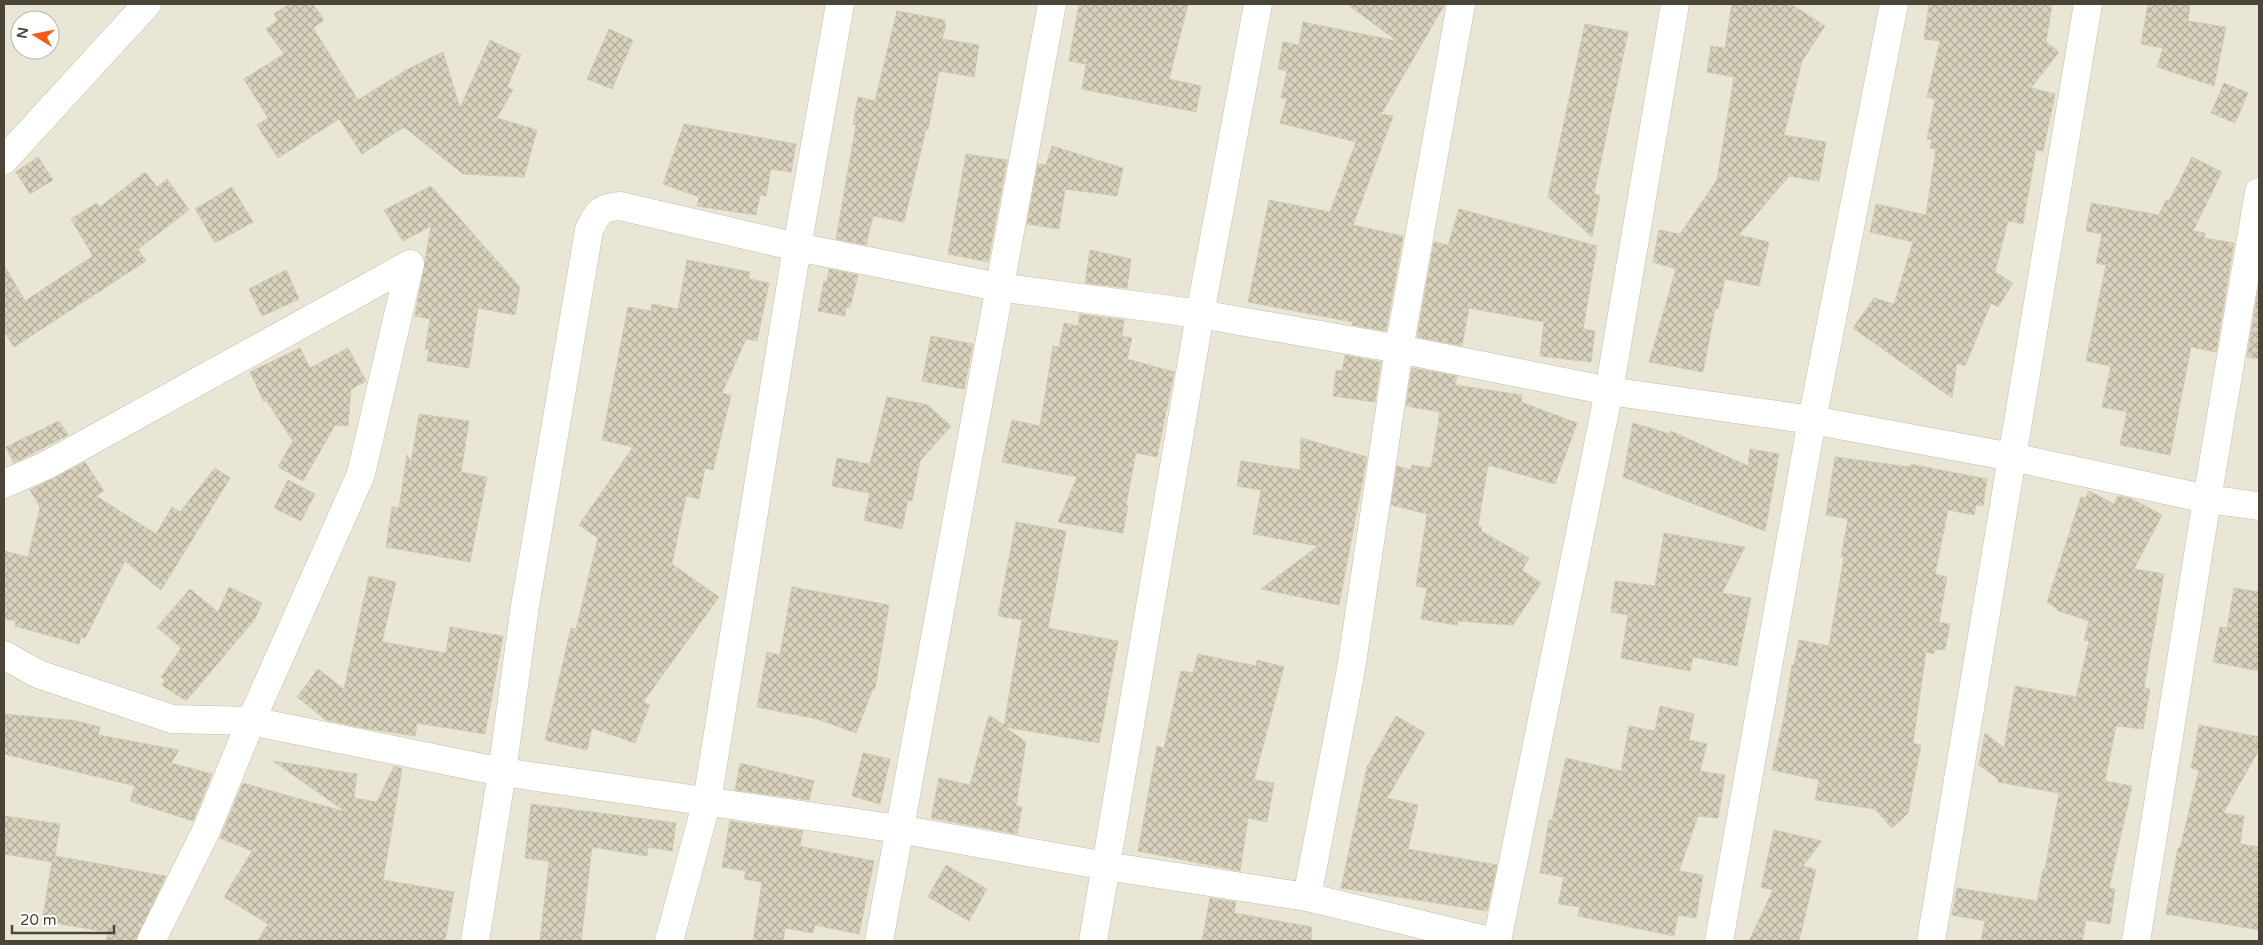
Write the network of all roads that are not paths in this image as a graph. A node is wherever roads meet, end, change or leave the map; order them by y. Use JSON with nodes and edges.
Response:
{"nodes":[{"id":1,"x":147,"y":4,"type":"edge"},
{"id":2,"x":840,"y":4,"type":"edge"},
{"id":3,"x":1052,"y":4,"type":"edge"},
{"id":4,"x":1258,"y":4,"type":"edge"},
{"id":5,"x":1461,"y":4,"type":"edge"},
{"id":6,"x":1675,"y":4,"type":"edge"},
{"id":7,"x":1894,"y":4,"type":"edge"},
{"id":8,"x":2088,"y":4,"type":"edge"},
{"id":9,"x":4,"y":160,"type":"edge"},
{"id":10,"x":2259,"y":192,"type":"edge"},
{"id":11,"x":797,"y":247,"type":"junction"},
{"id":12,"x":1000,"y":287,"type":"junction"},
{"id":13,"x":1200,"y":314,"type":"junction"},
{"id":14,"x":1399,"y":349,"type":"junction"},
{"id":15,"x":1609,"y":391,"type":"junction"},
{"id":16,"x":1812,"y":420,"type":"junction"},
{"id":17,"x":2012,"y":457,"type":"junction"},
{"id":18,"x":4,"y":484,"type":"edge"},
{"id":19,"x":2207,"y":498,"type":"junction"},
{"id":20,"x":2259,"y":506,"type":"edge"},
{"id":21,"x":4,"y":655,"type":"edge"},
{"id":22,"x":251,"y":721,"type":"junction"},
{"id":23,"x":502,"y":772,"type":"junction"},
{"id":24,"x":707,"y":801,"type":"junction"},
{"id":25,"x":899,"y":829,"type":"junction"},
{"id":26,"x":1106,"y":866,"type":"junction"},
{"id":27,"x":1307,"y":897,"type":"junction"},
{"id":28,"x":151,"y":941,"type":"edge"},
{"id":29,"x":475,"y":941,"type":"edge"},
{"id":30,"x":669,"y":941,"type":"edge"},
{"id":31,"x":879,"y":941,"type":"edge"},
{"id":32,"x":1093,"y":941,"type":"edge"},
{"id":33,"x":1490,"y":941,"type":"edge"},
{"id":34,"x":1497,"y":941,"type":"edge"},
{"id":35,"x":1719,"y":941,"type":"edge"},
{"id":36,"x":1931,"y":941,"type":"edge"},
{"id":37,"x":2136,"y":941,"type":"edge"}],
"edges":[{"from":1,"to":9,"type":"street"},
{"from":2,"to":11,"type":"street"},
{"from":3,"to":12,"type":"street"},
{"from":4,"to":13,"type":"street"},
{"from":5,"to":14,"type":"street"},
{"from":6,"to":15,"type":"street"},
{"from":7,"to":16,"type":"street"},
{"from":8,"to":17,"type":"street"},
{"from":10,"to":19,"type":"street"},
{"from":11,"to":12,"type":"street"},
{"from":11,"to":23,"type":"street"},
{"from":11,"to":24,"type":"street"},
{"from":12,"to":13,"type":"street"},
{"from":12,"to":25,"type":"street"},
{"from":13,"to":14,"type":"street"},
{"from":13,"to":26,"type":"street"},
{"from":14,"to":15,"type":"street"},
{"from":14,"to":27,"type":"street"},
{"from":15,"to":16,"type":"street"},
{"from":15,"to":34,"type":"street"},
{"from":16,"to":17,"type":"street"},
{"from":16,"to":35,"type":"street"},
{"from":17,"to":19,"type":"street"},
{"from":17,"to":36,"type":"street"},
{"from":18,"to":22,"type":"street"},
{"from":19,"to":20,"type":"street"},
{"from":19,"to":37,"type":"street"},
{"from":21,"to":22,"type":"street"},
{"from":22,"to":23,"type":"street"},
{"from":22,"to":28,"type":"street"},
{"from":23,"to":24,"type":"street"},
{"from":23,"to":29,"type":"street"},
{"from":24,"to":25,"type":"street"},
{"from":24,"to":30,"type":"street"},
{"from":25,"to":26,"type":"street"},
{"from":25,"to":31,"type":"street"},
{"from":26,"to":27,"type":"street"},
{"from":26,"to":32,"type":"street"},
{"from":27,"to":33,"type":"street"}]}
